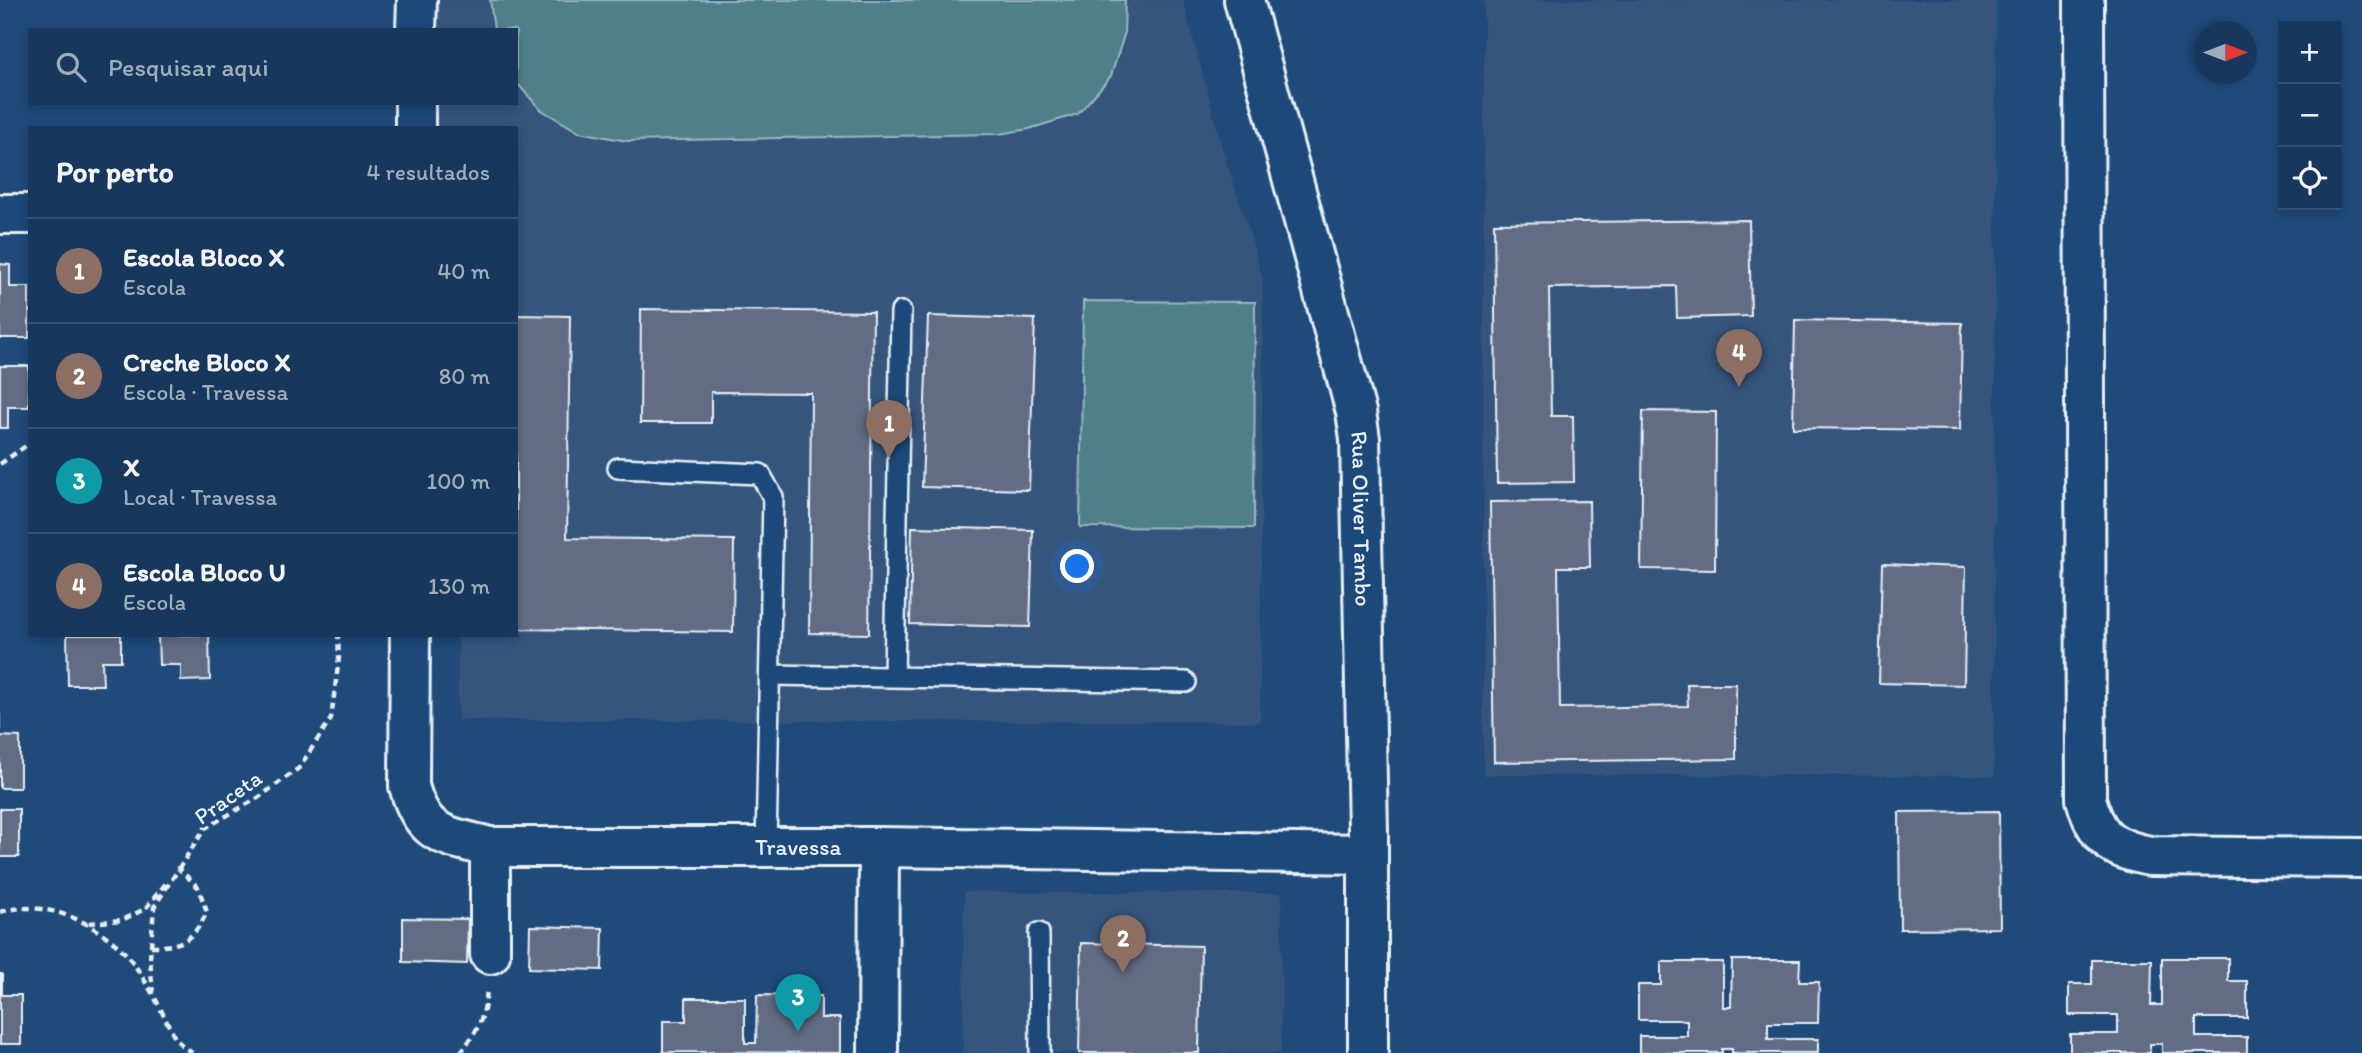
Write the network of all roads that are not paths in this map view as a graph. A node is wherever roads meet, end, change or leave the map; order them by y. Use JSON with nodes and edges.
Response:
{"nodes":[{"id":1,"x":417,"y":0,"type":"edge"},
{"id":2,"x":1244,"y":0,"type":"edge"},
{"id":3,"x":2084,"y":0,"type":"edge"},
{"id":4,"x":416,"y":28,"type":"edge"},
{"id":5,"x":415,"y":105,"type":"edge"},
{"id":6,"x":415,"y":126,"type":"edge"},
{"id":7,"x":0,"y":214,"type":"edge"},
{"id":8,"x":28,"y":214,"type":"edge"},
{"id":9,"x":901,"y":312,"type":"dead end"},
{"id":10,"x":618,"y":468,"type":"dead end"},
{"id":11,"x":410,"y":637,"type":"edge"},
{"id":12,"x":770,"y":675,"type":"junction"},
{"id":13,"x":894,"y":677,"type":"junction"},
{"id":14,"x":1186,"y":682,"type":"dead end"},
{"id":15,"x":490,"y":847,"type":"junction"},
{"id":16,"x":765,"y":847,"type":"junction"},
{"id":17,"x":879,"y":847,"type":"junction"},
{"id":18,"x":1368,"y":854,"type":"junction"},
{"id":19,"x":2362,"y":858,"type":"edge"},
{"id":20,"x":1039,"y":933,"type":"dead end"},
{"id":21,"x":490,"y":954,"type":"road end"},
{"id":22,"x":878,"y":1053,"type":"edge"},
{"id":23,"x":1040,"y":1053,"type":"edge"},
{"id":24,"x":1368,"y":1053,"type":"edge"}],
"edges":[{"from":1,"to":4,"type":"street"},
{"from":2,"to":18,"type":"street","name":"Rua Oliver Tambo"},
{"from":3,"to":19,"type":"street"},
{"from":5,"to":6,"type":"street"},
{"from":7,"to":8,"type":"street"},
{"from":9,"to":13,"type":"lane"},
{"from":10,"to":12,"type":"lane"},
{"from":11,"to":15,"type":"street","name":"Travessa"},
{"from":12,"to":13,"type":"lane"},
{"from":12,"to":16,"type":"lane"},
{"from":13,"to":14,"type":"lane"},
{"from":15,"to":16,"type":"street","name":"Travessa"},
{"from":15,"to":21,"type":"street"},
{"from":16,"to":17,"type":"street","name":"Travessa"},
{"from":17,"to":18,"type":"street","name":"Travessa"},
{"from":17,"to":22,"type":"street"},
{"from":18,"to":24,"type":"street","name":"Rua Oliver Tambo"},
{"from":20,"to":23,"type":"lane"}]}
